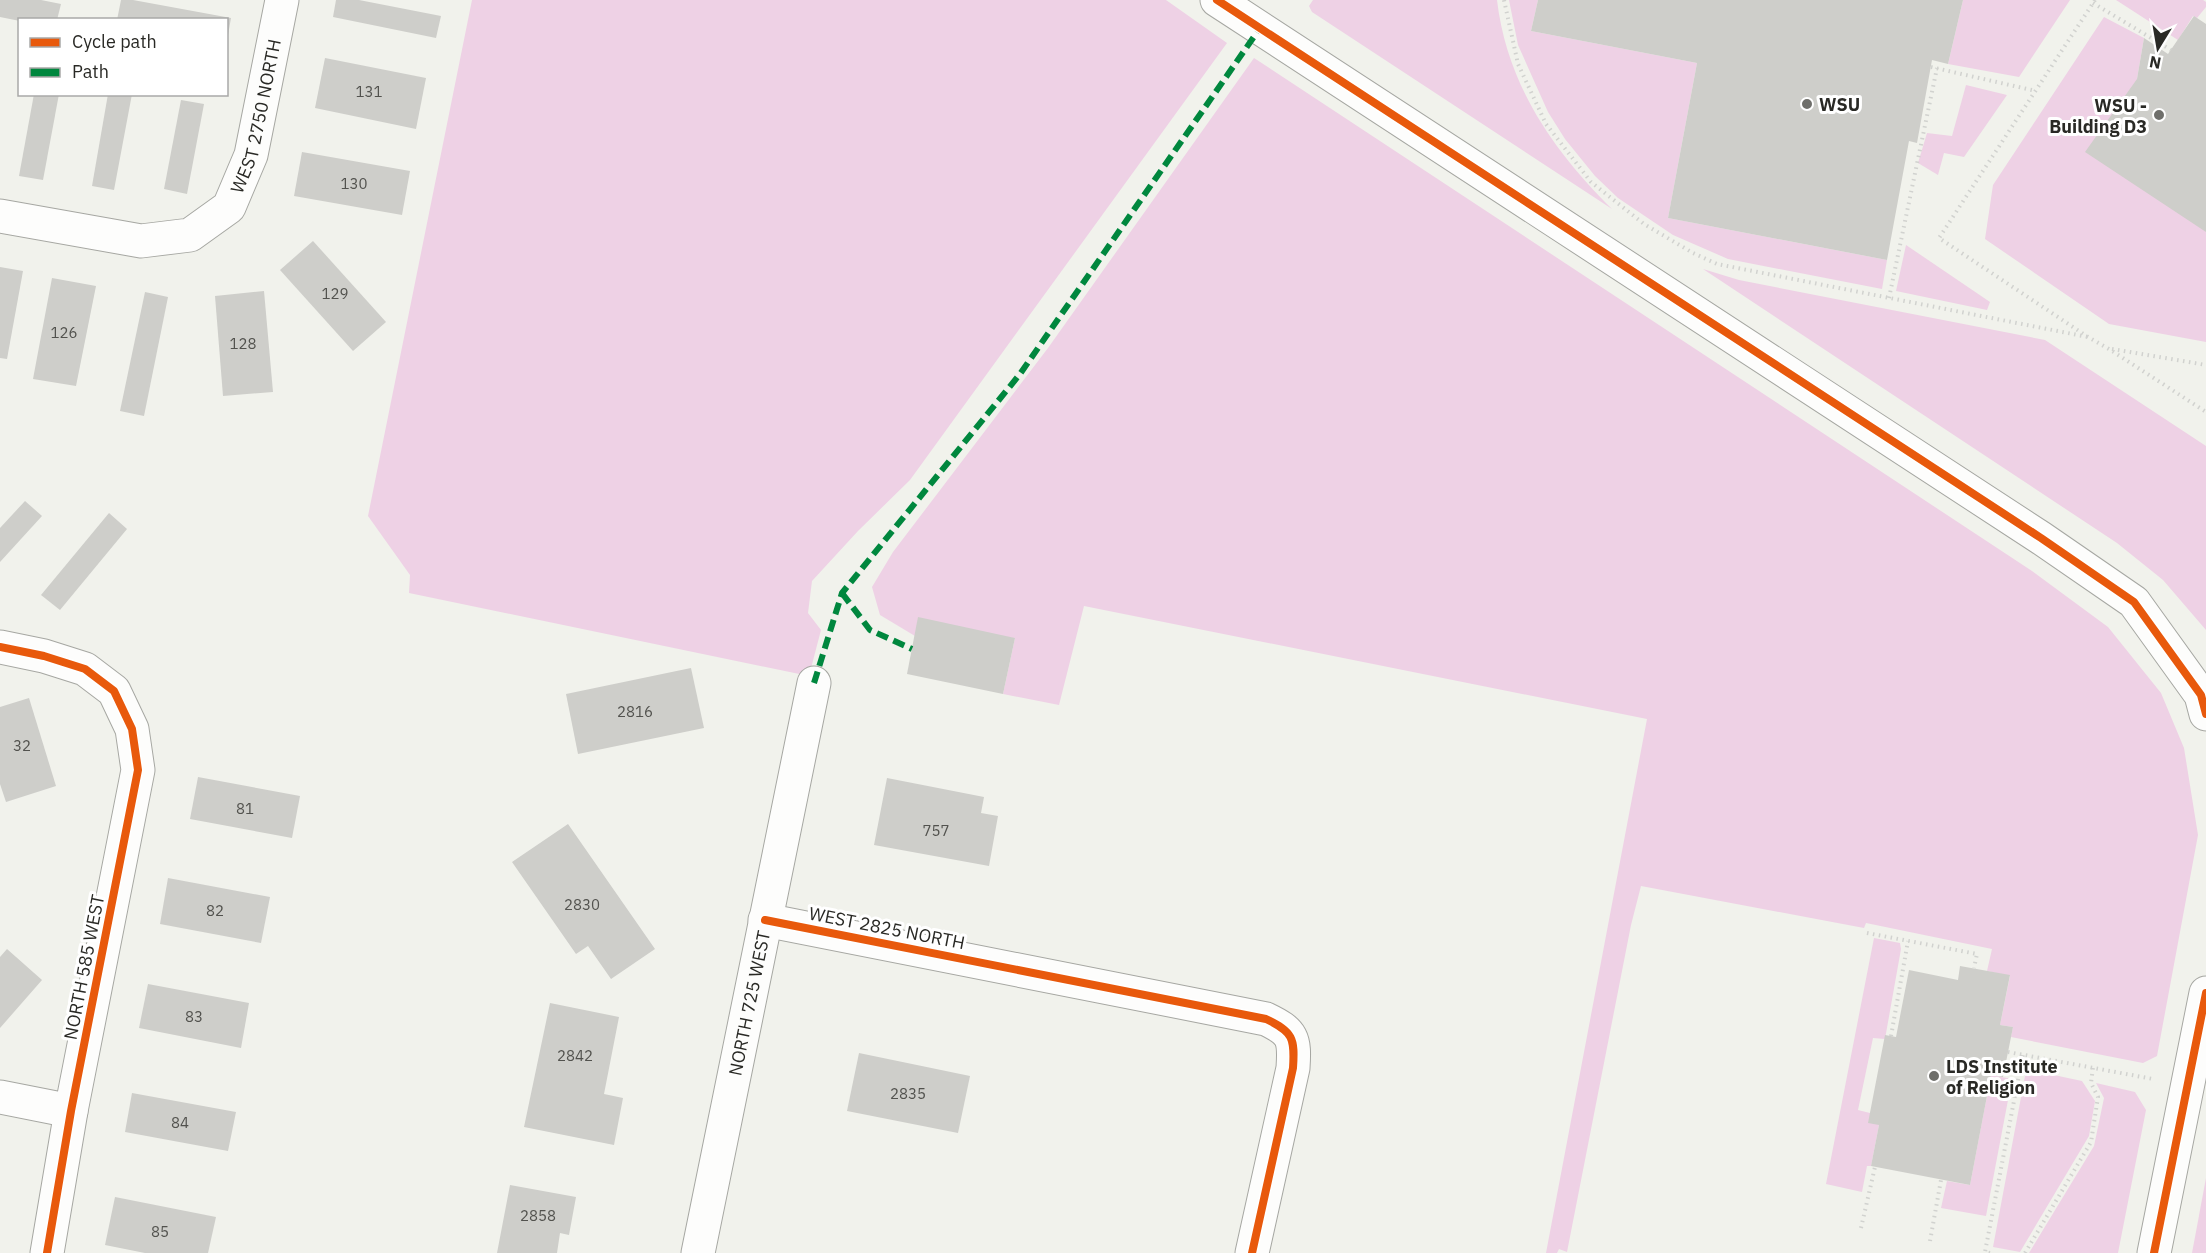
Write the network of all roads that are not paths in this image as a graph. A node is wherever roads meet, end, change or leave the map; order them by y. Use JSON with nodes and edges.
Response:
{"nodes":[{"id":1,"x":282,"y":0,"type":"edge"},
{"id":2,"x":1217,"y":0,"type":"edge"},
{"id":3,"x":0,"y":216,"type":"edge"},
{"id":4,"x":0,"y":647,"type":"edge"},
{"id":5,"x":814,"y":683,"type":"dead end"},
{"id":6,"x":2206,"y":714,"type":"edge"},
{"id":7,"x":765,"y":920,"type":"junction"},
{"id":8,"x":2206,"y":993,"type":"edge"},
{"id":9,"x":0,"y":1097,"type":"edge"},
{"id":10,"x":71,"y":1111,"type":"junction"},
{"id":11,"x":47,"y":1253,"type":"edge"},
{"id":12,"x":698,"y":1253,"type":"edge"},
{"id":13,"x":1252,"y":1253,"type":"edge"},
{"id":14,"x":2154,"y":1253,"type":"edge"}],
"edges":[{"from":1,"to":3,"type":"street","name":"WEST 2750 NORTH"},
{"from":2,"to":6,"type":"street"},
{"from":4,"to":10,"type":"street","name":"NORTH 585 WEST"},
{"from":5,"to":7,"type":"street","name":"NORTH 725 WEST"},
{"from":7,"to":12,"type":"street","name":"NORTH 725 WEST"},
{"from":7,"to":13,"type":"street","name":"WEST 2825 NORTH"},
{"from":8,"to":14,"type":"street"},
{"from":9,"to":10,"type":"street"},
{"from":10,"to":11,"type":"street","name":"NORTH 585 WEST"}]}
